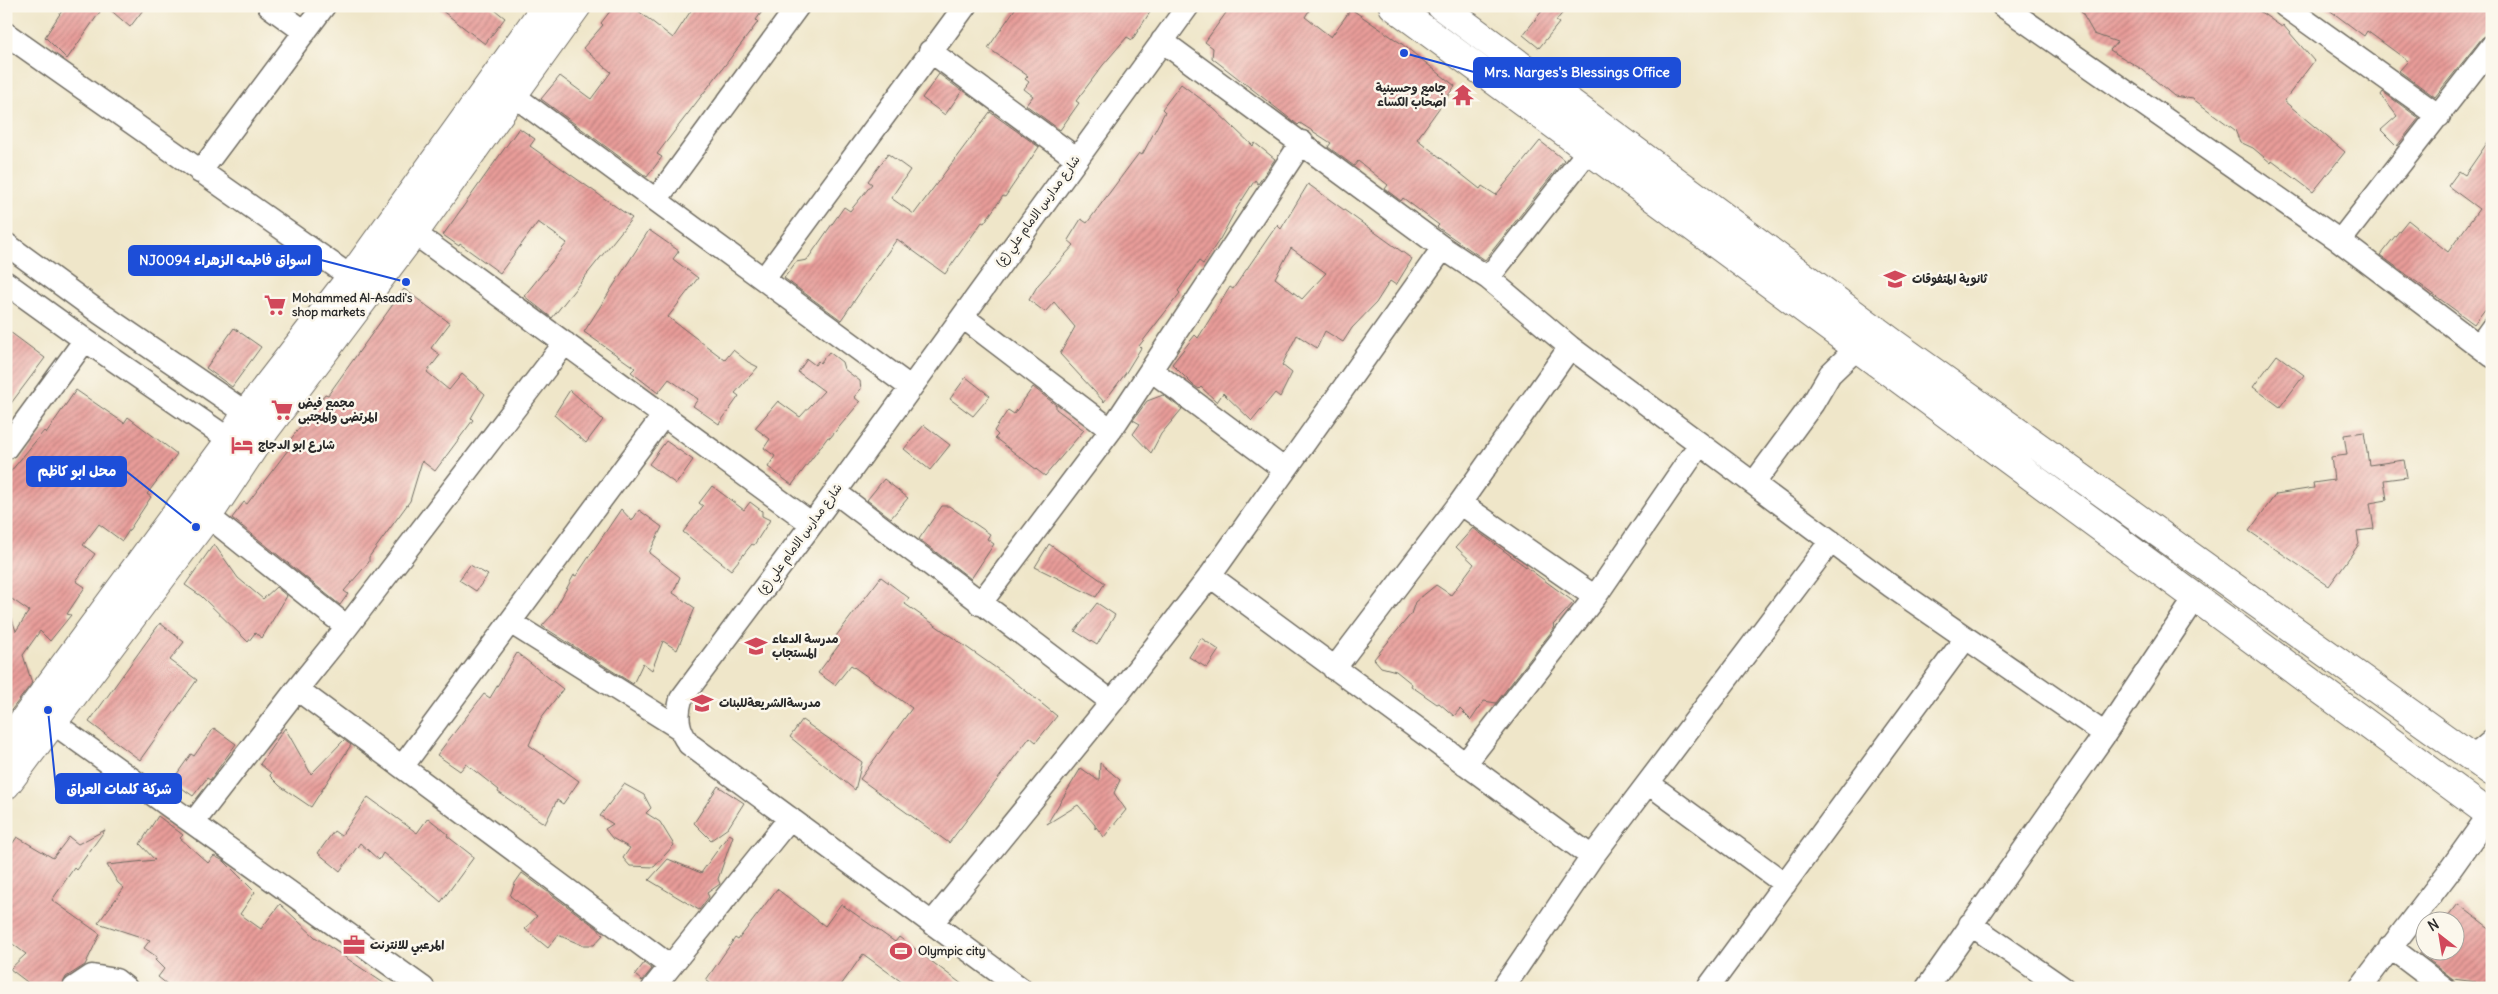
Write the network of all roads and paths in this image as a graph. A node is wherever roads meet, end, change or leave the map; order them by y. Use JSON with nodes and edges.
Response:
{"nodes":[{"id":1,"x":269,"y":6,"type":"edge"},
{"id":2,"x":324,"y":6,"type":"edge"},
{"id":3,"x":577,"y":6,"type":"edge"},
{"id":4,"x":798,"y":6,"type":"edge"},
{"id":5,"x":964,"y":6,"type":"edge"},
{"id":6,"x":1188,"y":6,"type":"edge"},
{"id":7,"x":1393,"y":6,"type":"edge"},
{"id":8,"x":2003,"y":6,"type":"edge"},
{"id":9,"x":2285,"y":6,"type":"edge"},
{"id":10,"x":1444,"y":7,"type":"edge"},
{"id":11,"x":541,"y":8,"type":"edge"},
{"id":12,"x":305,"y":32,"type":"junction"},
{"id":13,"x":6,"y":34,"type":"edge"},
{"id":14,"x":1162,"y":41,"type":"junction"},
{"id":15,"x":2492,"y":46,"type":"edge"},
{"id":16,"x":930,"y":51,"type":"junction"},
{"id":17,"x":513,"y":95,"type":"junction"},
{"id":18,"x":2439,"y":116,"type":"junction"},
{"id":19,"x":1302,"y":142,"type":"junction"},
{"id":20,"x":1589,"y":150,"type":"junction"},
{"id":21,"x":1076,"y":158,"type":"junction"},
{"id":22,"x":200,"y":172,"type":"junction"},
{"id":23,"x":656,"y":200,"type":"junction"},
{"id":24,"x":414,"y":233,"type":"junction"},
{"id":25,"x":2340,"y":241,"type":"junction"},
{"id":26,"x":6,"y":244,"type":"edge"},
{"id":27,"x":1443,"y":248,"type":"junction"},
{"id":28,"x":351,"y":277,"type":"junction"},
{"id":29,"x":1488,"y":278,"type":"junction"},
{"id":30,"x":764,"y":279,"type":"junction"},
{"id":31,"x":6,"y":283,"type":"edge"},
{"id":32,"x":963,"y":317,"type":"junction"},
{"id":33,"x":85,"y":340,"type":"junction"},
{"id":34,"x":565,"y":343,"type":"junction"},
{"id":35,"x":2487,"y":344,"type":"edge"},
{"id":36,"x":1570,"y":347,"type":"junction"},
{"id":37,"x":1856,"y":349,"type":"junction"},
{"id":38,"x":1151,"y":370,"type":"junction"},
{"id":39,"x":910,"y":387,"type":"junction"},
{"id":40,"x":246,"y":413,"type":"junction"},
{"id":41,"x":664,"y":415,"type":"junction"},
{"id":42,"x":1111,"y":430,"type":"junction"},
{"id":43,"x":230,"y":440,"type":"junction"},
{"id":44,"x":1700,"y":444,"type":"junction"},
{"id":45,"x":6,"y":448,"type":"edge"},
{"id":46,"x":1285,"y":470,"type":"junction"},
{"id":47,"x":1754,"y":483,"type":"junction"},
{"id":48,"x":835,"y":492,"type":"junction"},
{"id":49,"x":1460,"y":504,"type":"junction"},
{"id":50,"x":208,"y":516,"type":"junction"},
{"id":51,"x":812,"y":524,"type":"junction"},
{"id":52,"x":1831,"y":542,"type":"junction"},
{"id":53,"x":1210,"y":576,"type":"junction"},
{"id":54,"x":1595,"y":597,"type":"junction"},
{"id":55,"x":2196,"y":597,"type":"junction"},
{"id":56,"x":980,"y":604,"type":"junction"},
{"id":57,"x":510,"y":622,"type":"junction"},
{"id":58,"x":347,"y":627,"type":"junction"},
{"id":59,"x":1965,"y":639,"type":"junction"},
{"id":60,"x":1334,"y":669,"type":"junction"},
{"id":61,"x":296,"y":688,"type":"junction"},
{"id":62,"x":1112,"y":702,"type":"junction"},
{"id":63,"x":52,"y":722,"type":"junction"},
{"id":64,"x":679,"y":728,"type":"junction"},
{"id":65,"x":2105,"y":734,"type":"junction"},
{"id":66,"x":6,"y":744,"type":"edge"},
{"id":67,"x":2486,"y":757,"type":"edge"},
{"id":68,"x":1465,"y":764,"type":"junction"},
{"id":69,"x":402,"y":767,"type":"junction"},
{"id":70,"x":1648,"y":783,"type":"junction"},
{"id":71,"x":6,"y":785,"type":"edge"},
{"id":72,"x":2491,"y":815,"type":"edge"},
{"id":73,"x":790,"y":818,"type":"junction"},
{"id":74,"x":193,"y":823,"type":"junction"},
{"id":75,"x":1592,"y":857,"type":"junction"},
{"id":76,"x":1785,"y":884,"type":"junction"},
{"id":77,"x":932,"y":922,"type":"junction"},
{"id":78,"x":1970,"y":924,"type":"junction"},
{"id":79,"x":2390,"y":947,"type":"junction"},
{"id":80,"x":670,"y":966,"type":"junction"},
{"id":81,"x":420,"y":987,"type":"edge"},
{"id":82,"x":74,"y":988,"type":"edge"},
{"id":83,"x":126,"y":988,"type":"edge"},
{"id":84,"x":653,"y":988,"type":"edge"},
{"id":85,"x":1020,"y":988,"type":"edge"},
{"id":86,"x":1503,"y":988,"type":"edge"},
{"id":87,"x":1708,"y":988,"type":"edge"},
{"id":88,"x":1927,"y":988,"type":"edge"},
{"id":89,"x":2063,"y":988,"type":"edge"},
{"id":90,"x":2360,"y":988,"type":"edge"},
{"id":91,"x":2444,"y":988,"type":"edge"}],
"edges":[{"from":1,"to":12,"type":"street"},
{"from":2,"to":12,"type":"street"},
{"from":3,"to":17,"type":"street"},
{"from":4,"to":23,"type":"street"},
{"from":5,"to":16,"type":"street"},
{"from":6,"to":14,"type":"street","name":"شارع مدارس الامام علي (ع)"},
{"from":7,"to":20,"type":"street"},
{"from":8,"to":25,"type":"street"},
{"from":9,"to":18,"type":"street"},
{"from":10,"to":67,"type":"street"},
{"from":11,"to":28,"type":"street"},
{"from":12,"to":22,"type":"street"},
{"from":13,"to":22,"type":"street"},
{"from":14,"to":19,"type":"street"},
{"from":14,"to":21,"type":"street","name":"شارع مدارس الامام علي (ع)"},
{"from":15,"to":18,"type":"street"},
{"from":16,"to":21,"type":"street"},
{"from":16,"to":30,"type":"street"},
{"from":17,"to":23,"type":"street"},
{"from":17,"to":24,"type":"street"},
{"from":18,"to":25,"type":"street"},
{"from":19,"to":27,"type":"street"},
{"from":19,"to":38,"type":"street"},
{"from":20,"to":29,"type":"street"},
{"from":20,"to":37,"type":"street"},
{"from":21,"to":32,"type":"street","name":"شارع مدارس الامام علي (ع)"},
{"from":22,"to":28,"type":"street"},
{"from":23,"to":30,"type":"street"},
{"from":24,"to":34,"type":"street"},
{"from":24,"to":50,"type":"street"},
{"from":25,"to":35,"type":"street"},
{"from":26,"to":40,"type":"street"},
{"from":27,"to":29,"type":"street"},
{"from":27,"to":46,"type":"street"},
{"from":28,"to":40,"type":"street"},
{"from":29,"to":36,"type":"street"},
{"from":30,"to":39,"type":"street"},
{"from":31,"to":33,"type":"street"},
{"from":32,"to":39,"type":"street","name":"شارع مدارس الامام علي (ع)"},
{"from":32,"to":42,"type":"street"},
{"from":33,"to":43,"type":"street"},
{"from":33,"to":45,"type":"street"},
{"from":34,"to":41,"type":"street"},
{"from":34,"to":58,"type":"street"},
{"from":36,"to":44,"type":"street"},
{"from":36,"to":49,"type":"street"},
{"from":37,"to":47,"type":"street"},
{"from":37,"to":55,"type":"street"},
{"from":38,"to":42,"type":"street"},
{"from":38,"to":46,"type":"street"},
{"from":39,"to":48,"type":"street","name":"شارع مدارس الامام علي (ع)"},
{"from":40,"to":43,"type":"street"},
{"from":41,"to":51,"type":"street"},
{"from":41,"to":57,"type":"street"},
{"from":42,"to":56,"type":"street"},
{"from":43,"to":66,"type":"street"},
{"from":44,"to":47,"type":"street"},
{"from":44,"to":54,"type":"street"},
{"from":46,"to":53,"type":"street"},
{"from":47,"to":52,"type":"street"},
{"from":48,"to":51,"type":"street","name":"شارع مدارس الامام علي (ع)"},
{"from":48,"to":56,"type":"street"},
{"from":49,"to":54,"type":"street"},
{"from":49,"to":60,"type":"street"},
{"from":50,"to":58,"type":"street"},
{"from":50,"to":63,"type":"street"},
{"from":51,"to":64,"type":"street","name":"شارع مدارس الامام علي (ع)"},
{"from":52,"to":59,"type":"street"},
{"from":52,"to":70,"type":"street"},
{"from":53,"to":60,"type":"street"},
{"from":53,"to":62,"type":"street"},
{"from":54,"to":68,"type":"street"},
{"from":55,"to":65,"type":"street"},
{"from":55,"to":72,"type":"street"},
{"from":56,"to":62,"type":"street"},
{"from":57,"to":64,"type":"street"},
{"from":57,"to":69,"type":"street"},
{"from":58,"to":61,"type":"street"},
{"from":59,"to":65,"type":"street"},
{"from":59,"to":76,"type":"street"},
{"from":60,"to":68,"type":"street"},
{"from":61,"to":69,"type":"street"},
{"from":61,"to":74,"type":"street"},
{"from":62,"to":77,"type":"street"},
{"from":63,"to":71,"type":"street"},
{"from":63,"to":74,"type":"street"},
{"from":64,"to":73,"type":"street"},
{"from":65,"to":78,"type":"street"},
{"from":68,"to":75,"type":"street"},
{"from":69,"to":80,"type":"street"},
{"from":70,"to":75,"type":"street"},
{"from":70,"to":76,"type":"street"},
{"from":72,"to":79,"type":"street"},
{"from":73,"to":77,"type":"street"},
{"from":73,"to":80,"type":"street"},
{"from":74,"to":81,"type":"street"},
{"from":75,"to":86,"type":"street"},
{"from":76,"to":87,"type":"street"},
{"from":77,"to":85,"type":"street"},
{"from":78,"to":88,"type":"street"},
{"from":78,"to":89,"type":"street"},
{"from":79,"to":90,"type":"street"},
{"from":79,"to":91,"type":"street"},
{"from":80,"to":84,"type":"street"},
{"from":82,"to":83,"type":"street"}]}
